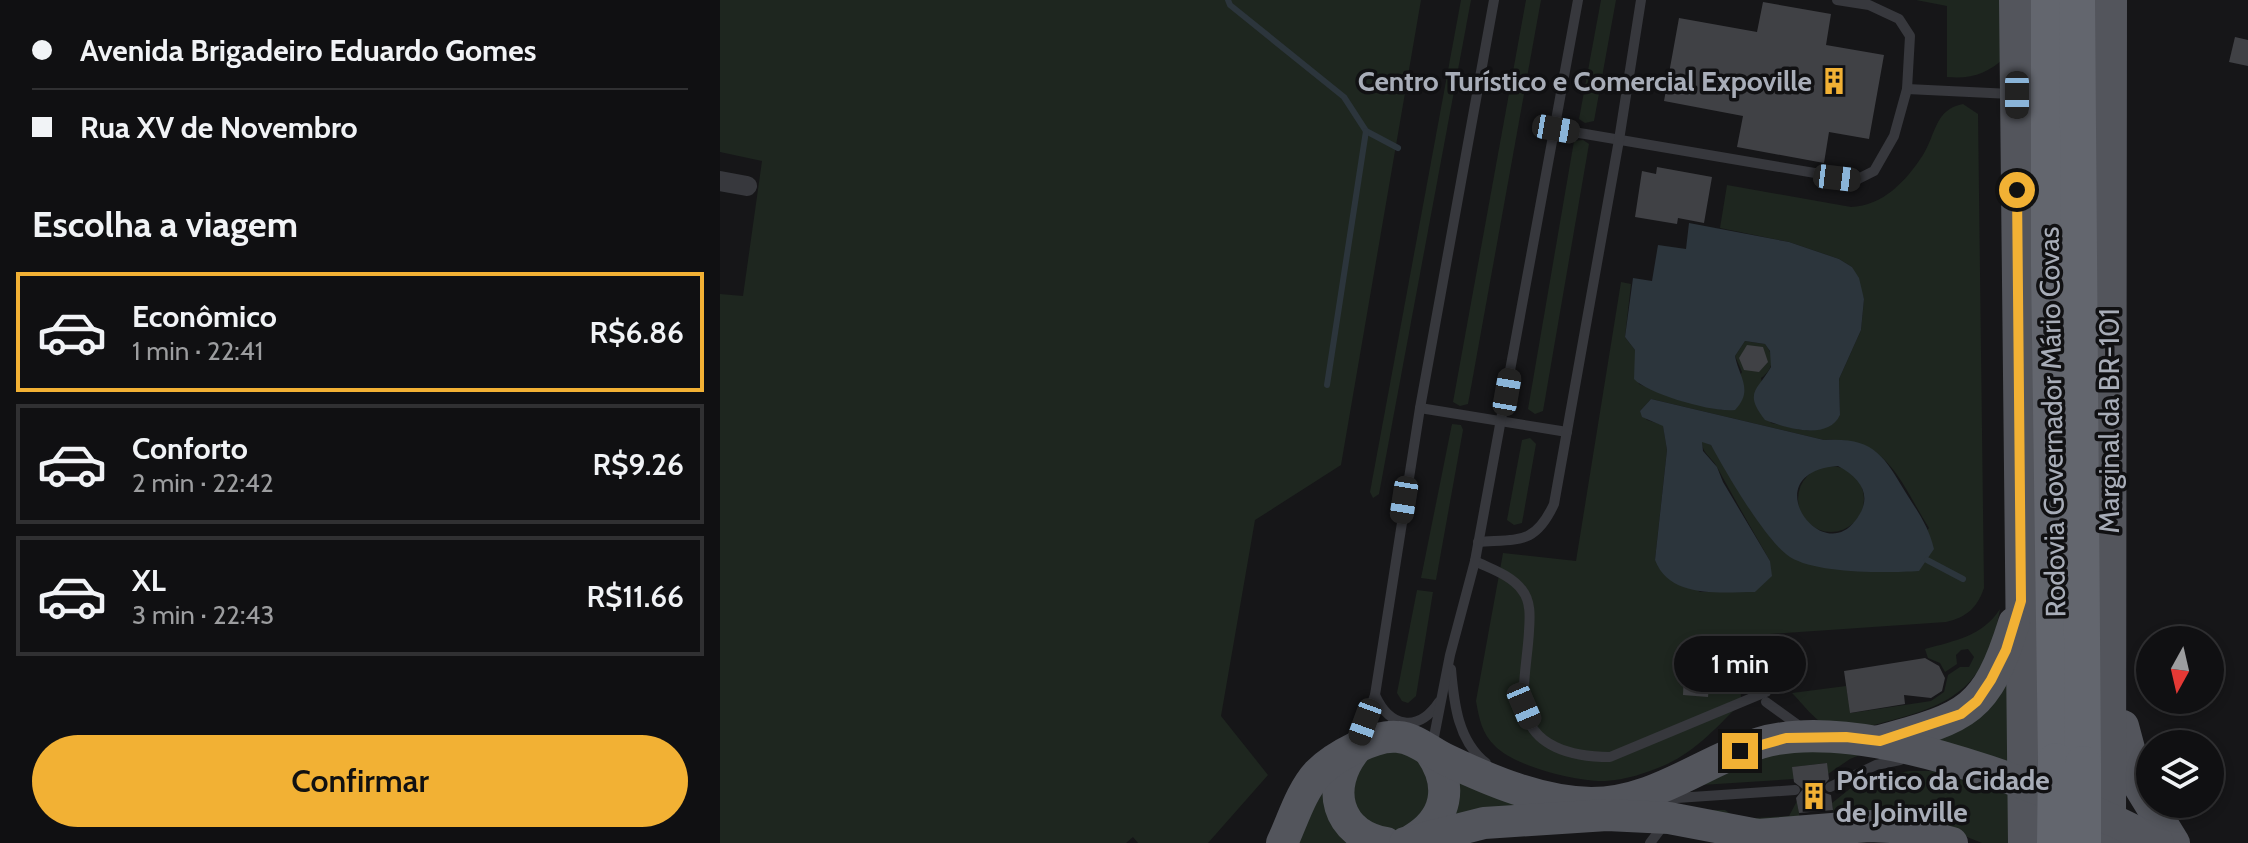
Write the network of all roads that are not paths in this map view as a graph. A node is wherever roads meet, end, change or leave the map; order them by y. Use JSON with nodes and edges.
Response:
{"nodes":[{"id":1,"x":1494,"y":0,"type":"edge"},
{"id":2,"x":1578,"y":0,"type":"edge"},
{"id":3,"x":1641,"y":0,"type":"edge"},
{"id":4,"x":1837,"y":0,"type":"edge"},
{"id":5,"x":2015,"y":0,"type":"edge"},
{"id":6,"x":2049,"y":0,"type":"edge"},
{"id":7,"x":2080,"y":0,"type":"edge"},
{"id":8,"x":2111,"y":0,"type":"edge"},
{"id":9,"x":1907,"y":89,"type":"junction"},
{"id":10,"x":2017,"y":95,"type":"junction"},
{"id":11,"x":1556,"y":129,"type":"junction"},
{"id":12,"x":1619,"y":140,"type":"junction"},
{"id":13,"x":720,"y":181,"type":"edge"},
{"id":14,"x":747,"y":186,"type":"dead end"},
{"id":15,"x":1420,"y":408,"type":"junction"},
{"id":16,"x":1501,"y":421,"type":"junction"},
{"id":17,"x":1567,"y":432,"type":"junction"},
{"id":18,"x":1478,"y":542,"type":"junction"},
{"id":19,"x":1475,"y":561,"type":"junction"},
{"id":20,"x":2021,"y":601,"type":"junction"},
{"id":21,"x":1450,"y":655,"type":"junction"},
{"id":22,"x":2110,"y":678,"type":"junction"},
{"id":23,"x":1375,"y":695,"type":"junction"},
{"id":24,"x":1441,"y":698,"type":"junction"},
{"id":25,"x":1813,"y":736,"type":"junction"},
{"id":26,"x":1880,"y":741,"type":"junction"},
{"id":27,"x":1355,"y":750,"type":"junction"},
{"id":28,"x":1431,"y":753,"type":"junction"},
{"id":29,"x":1942,"y":758,"type":"junction"},
{"id":30,"x":2070,"y":762,"type":"junction"},
{"id":31,"x":2022,"y":785,"type":"junction"},
{"id":32,"x":1830,"y":787,"type":"dead end"},
{"id":33,"x":1795,"y":790,"type":"dead end"},
{"id":34,"x":1532,"y":793,"type":"junction"},
{"id":35,"x":1618,"y":801,"type":"junction"},
{"id":36,"x":1659,"y":831,"type":"edge"},
{"id":37,"x":2100,"y":831,"type":"edge"},
{"id":38,"x":1400,"y":842,"type":"edge"},
{"id":39,"x":1282,"y":843,"type":"edge"},
{"id":40,"x":1951,"y":843,"type":"edge"},
{"id":41,"x":2024,"y":843,"type":"edge"},
{"id":42,"x":2055,"y":843,"type":"edge"},
{"id":43,"x":2158,"y":843,"type":"edge"},
{"id":44,"x":2174,"y":843,"type":"edge"}],
"edges":[{"from":1,"to":15,"type":"lane"},
{"from":2,"to":11,"type":"lane"},
{"from":3,"to":12,"type":"lane"},
{"from":4,"to":9,"type":"lane"},
{"from":5,"to":10,"type":"main road"},
{"from":6,"to":30,"type":"highway","name":"Rodovia Governador Mário Covas"},
{"from":7,"to":30,"type":"highway","name":"Rodovia Governador Mário Covas"},
{"from":8,"to":22,"type":"main road","name":"Marginal da BR-101"},
{"from":9,"to":10,"type":"lane"},
{"from":9,"to":12,"type":"lane"},
{"from":10,"to":20,"type":"main road"},
{"from":11,"to":12,"type":"lane"},
{"from":11,"to":16,"type":"lane"},
{"from":12,"to":17,"type":"lane"},
{"from":13,"to":14,"type":"street"},
{"from":15,"to":16,"type":"lane"},
{"from":15,"to":23,"type":"lane"},
{"from":16,"to":17,"type":"lane"},
{"from":16,"to":18,"type":"lane"},
{"from":17,"to":18,"type":"lane"},
{"from":18,"to":19,"type":"lane"},
{"from":19,"to":21,"type":"lane"},
{"from":19,"to":25,"type":"lane"},
{"from":20,"to":26,"type":"main road"},
{"from":20,"to":31,"type":"main road"},
{"from":21,"to":24,"type":"lane"},
{"from":21,"to":34,"type":"lane"},
{"from":22,"to":37,"type":"main road","name":"Marginal da BR-101"},
{"from":22,"to":44,"type":"main road"},
{"from":23,"to":24,"type":"lane"},
{"from":23,"to":27,"type":"lane"},
{"from":24,"to":28,"type":"lane"},
{"from":25,"to":26,"type":"main road"},
{"from":25,"to":35,"type":"main road"},
{"from":26,"to":29,"type":"main road"},
{"from":27,"to":28,"type":"main road"},
{"from":27,"to":38,"type":"main road"},
{"from":27,"to":39,"type":"main road"},
{"from":28,"to":34,"type":"main road"},
{"from":28,"to":38,"type":"main road"},
{"from":29,"to":31,"type":"main road"},
{"from":29,"to":32,"type":"lane"},
{"from":30,"to":37,"type":"highway","name":"Rodovia Governador Mário Covas","bridge":true},
{"from":30,"to":42,"type":"highway","name":"Rodovia Governador Mário Covas","bridge":true},
{"from":31,"to":37,"type":"main road"},
{"from":31,"to":41,"type":"main road"},
{"from":33,"to":35,"type":"lane"},
{"from":34,"to":35,"type":"main road"},
{"from":36,"to":38,"type":"main road"},
{"from":36,"to":40,"type":"main road"},
{"from":37,"to":41,"type":"main road"},
{"from":37,"to":43,"type":"main road"}]}
